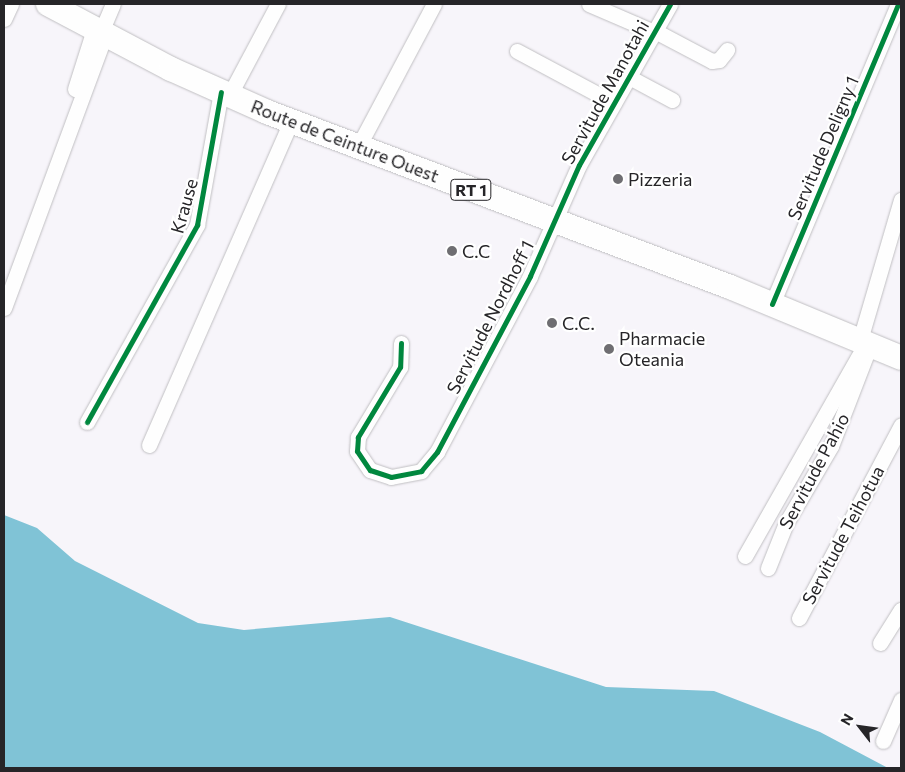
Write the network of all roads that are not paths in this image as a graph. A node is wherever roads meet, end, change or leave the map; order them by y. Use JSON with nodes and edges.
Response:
{"nodes":[{"id":1,"x":11,"y":4,"type":"edge"},
{"id":2,"x":48,"y":4,"type":"edge"},
{"id":3,"x":113,"y":4,"type":"edge"},
{"id":4,"x":278,"y":4,"type":"edge"},
{"id":5,"x":434,"y":4,"type":"edge"},
{"id":6,"x":589,"y":4,"type":"edge"},
{"id":7,"x":670,"y":4,"type":"edge"},
{"id":8,"x":898,"y":4,"type":"edge"},
{"id":9,"x":4,"y":19,"type":"edge"},
{"id":10,"x":100,"y":32,"type":"junction"},
{"id":11,"x":654,"y":32,"type":"junction"},
{"id":12,"x":727,"y":50,"type":"dead end"},
{"id":13,"x":518,"y":51,"type":"dead end"},
{"id":14,"x":629,"y":77,"type":"junction"},
{"id":15,"x":225,"y":94,"type":"junction"},
{"id":16,"x":672,"y":100,"type":"dead end"},
{"id":17,"x":614,"y":103,"type":"junction"},
{"id":18,"x":291,"y":121,"type":"junction"},
{"id":19,"x":358,"y":147,"type":"junction"},
{"id":20,"x":901,"y":200,"type":"edge"},
{"id":21,"x":552,"y":220,"type":"junction"},
{"id":22,"x":4,"y":279,"type":"edge"},
{"id":23,"x":772,"y":304,"type":"junction"},
{"id":24,"x":4,"y":308,"type":"edge"},
{"id":25,"x":865,"y":342,"type":"junction"},
{"id":26,"x":401,"y":343,"type":"dead end"},
{"id":27,"x":901,"y":358,"type":"edge"},
{"id":28,"x":87,"y":422,"type":"dead end"},
{"id":29,"x":901,"y":425,"type":"edge"},
{"id":30,"x":149,"y":444,"type":"dead end"},
{"id":31,"x":745,"y":556,"type":"dead end"},
{"id":32,"x":768,"y":568,"type":"dead end"},
{"id":33,"x":901,"y":610,"type":"edge"},
{"id":34,"x":799,"y":618,"type":"dead end"},
{"id":35,"x":880,"y":643,"type":"dead end"},
{"id":36,"x":901,"y":700,"type":"edge"},
{"id":37,"x":882,"y":741,"type":"dead end"}],
"edges":[{"from":1,"to":9,"type":"street"},
{"from":2,"to":10,"type":"main road","name":"Route de Ceinture Ouest","number":"RT 1"},
{"from":3,"to":10,"type":"street"},
{"from":4,"to":15,"type":"street","name":"Krause"},
{"from":5,"to":19,"type":"street"},
{"from":6,"to":11,"type":"street"},
{"from":7,"to":11,"type":"street","name":"Servitude Manotahi"},
{"from":8,"to":23,"type":"street","name":"Servitude Deligny 1"},
{"from":10,"to":15,"type":"main road","name":"Route de Ceinture Ouest","number":"RT 1"},
{"from":10,"to":22,"type":"street"},
{"from":10,"to":24,"type":"street"},
{"from":11,"to":12,"type":"street"},
{"from":11,"to":14,"type":"street","name":"Servitude Manotahi"},
{"from":13,"to":17,"type":"street"},
{"from":14,"to":16,"type":"street"},
{"from":14,"to":17,"type":"street","name":"Servitude Manotahi"},
{"from":15,"to":18,"type":"main road","name":"Route de Ceinture Ouest","number":"RT 1"},
{"from":15,"to":28,"type":"street","name":"Krause"},
{"from":17,"to":21,"type":"street","name":"Servitude Manotahi"},
{"from":18,"to":19,"type":"main road","name":"Route de Ceinture Ouest","number":"RT 1"},
{"from":18,"to":30,"type":"street"},
{"from":19,"to":21,"type":"main road","name":"Route de Ceinture Ouest","number":"RT 1"},
{"from":20,"to":25,"type":"street"},
{"from":21,"to":23,"type":"main road","name":"Route de Ceinture Ouest","number":"RT 1"},
{"from":21,"to":26,"type":"street","name":"Servitude Nordhoff 1"},
{"from":23,"to":25,"type":"main road","name":"Route de Ceinture Ouest","number":"RT 1"},
{"from":25,"to":27,"type":"main road","name":"Route de Ceinture Ouest","number":"RT 1"},
{"from":25,"to":31,"type":"street"},
{"from":25,"to":32,"type":"street","name":"Servitude Pahio"},
{"from":29,"to":34,"type":"street","name":"Servitude Teihotua"},
{"from":33,"to":35,"type":"street"},
{"from":36,"to":37,"type":"street"}]}
